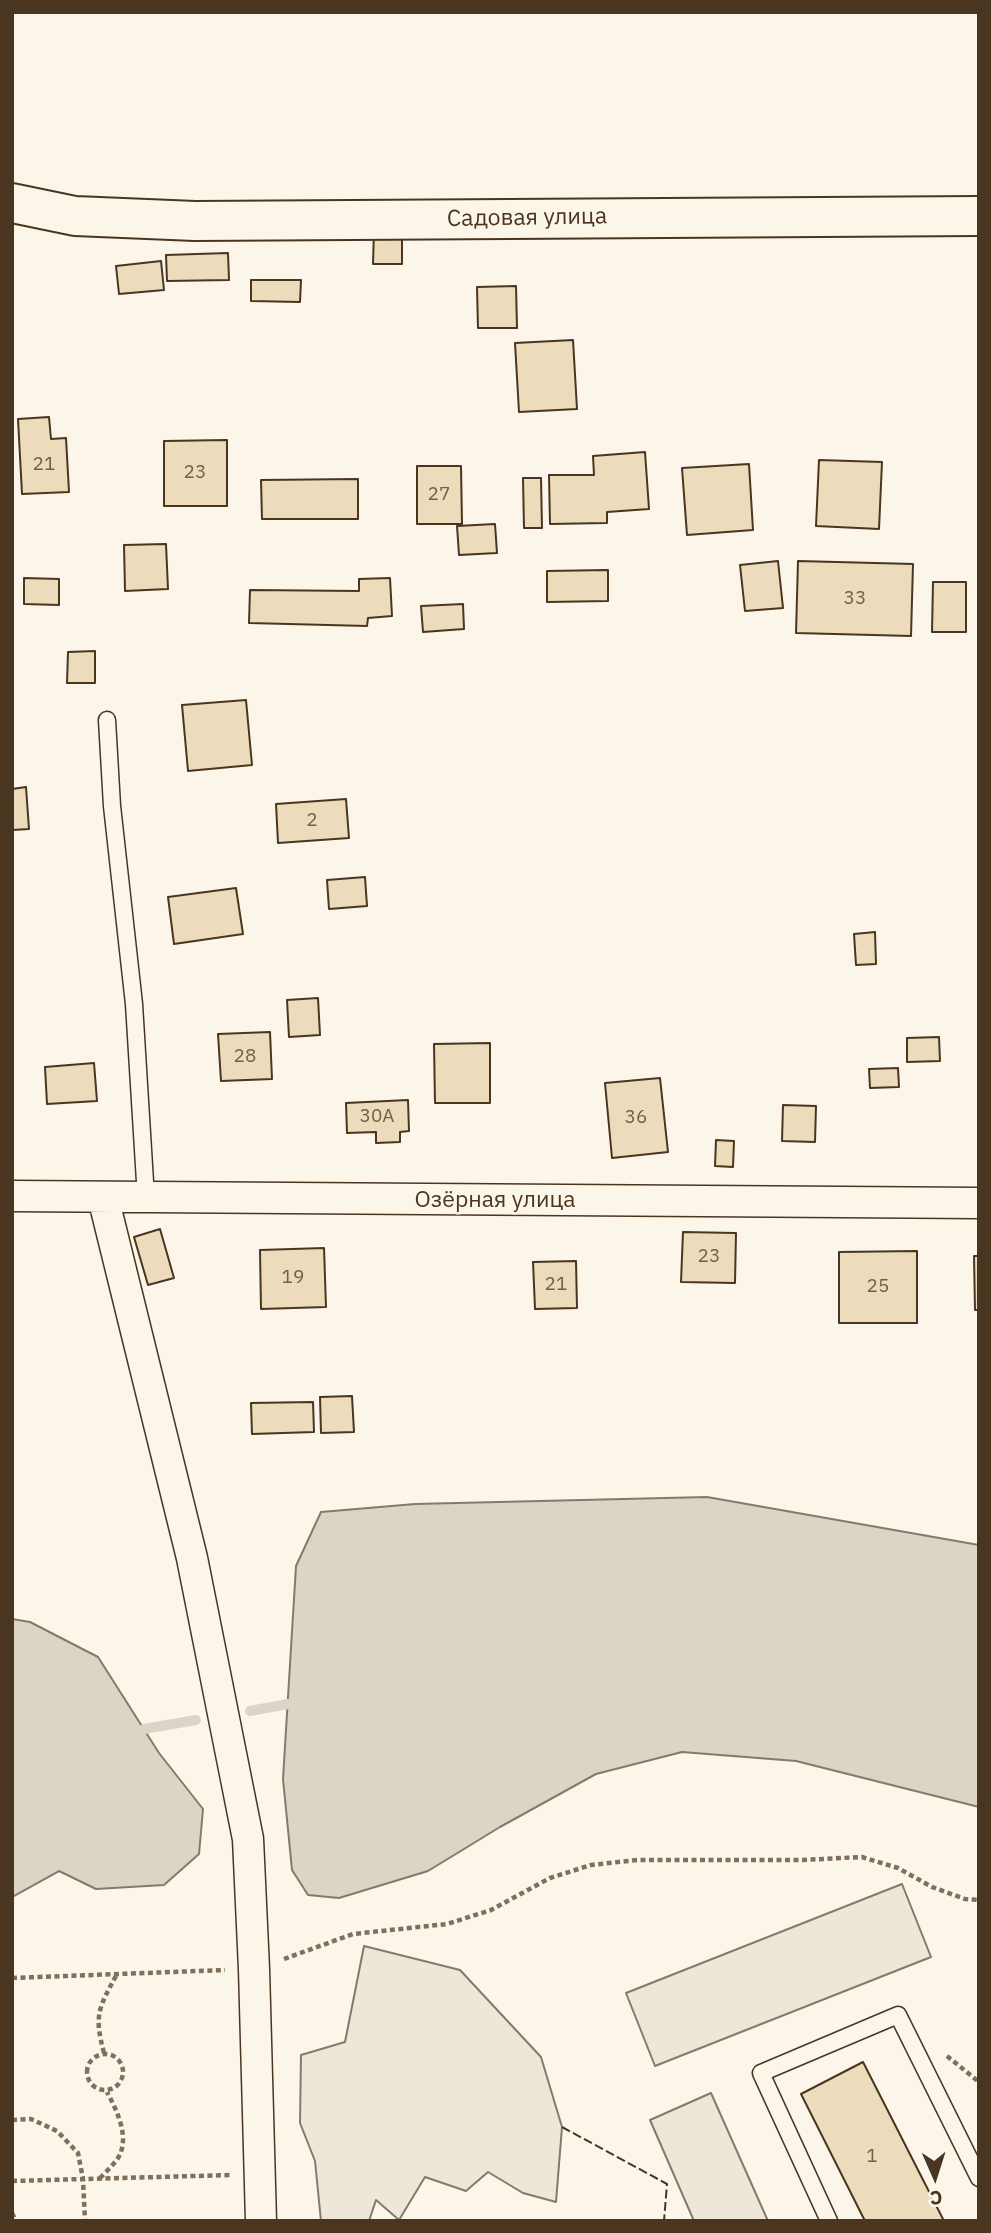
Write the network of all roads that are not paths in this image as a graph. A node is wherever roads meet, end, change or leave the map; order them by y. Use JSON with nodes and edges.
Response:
{"nodes":[{"id":1,"x":12,"y":203,"type":"edge"},
{"id":2,"x":75,"y":216,"type":"junction"},
{"id":3,"x":979,"y":216,"type":"edge"},
{"id":4,"x":12,"y":234,"type":"edge"},
{"id":5,"x":107,"y":720,"type":"dead end"},
{"id":6,"x":12,"y":1196,"type":"edge"},
{"id":7,"x":103,"y":1198,"type":"junction"},
{"id":8,"x":146,"y":1198,"type":"junction"},
{"id":9,"x":979,"y":1203,"type":"edge"},
{"id":10,"x":979,"y":2178,"type":"edge"},
{"id":11,"x":261,"y":2221,"type":"edge"},
{"id":12,"x":829,"y":2221,"type":"edge"}],
"edges":[{"from":1,"to":2,"type":"street"},
{"from":2,"to":3,"type":"street","name":"Садовая улица"},
{"from":2,"to":4,"type":"street"},
{"from":5,"to":8,"type":"lane"},
{"from":6,"to":7,"type":"street","name":"Озёрная улица"},
{"from":7,"to":8,"type":"street","name":"Озёрная улица"},
{"from":7,"to":11,"type":"street"},
{"from":8,"to":9,"type":"street","name":"Озёрная улица"},
{"from":10,"to":12,"type":"lane"}]}
